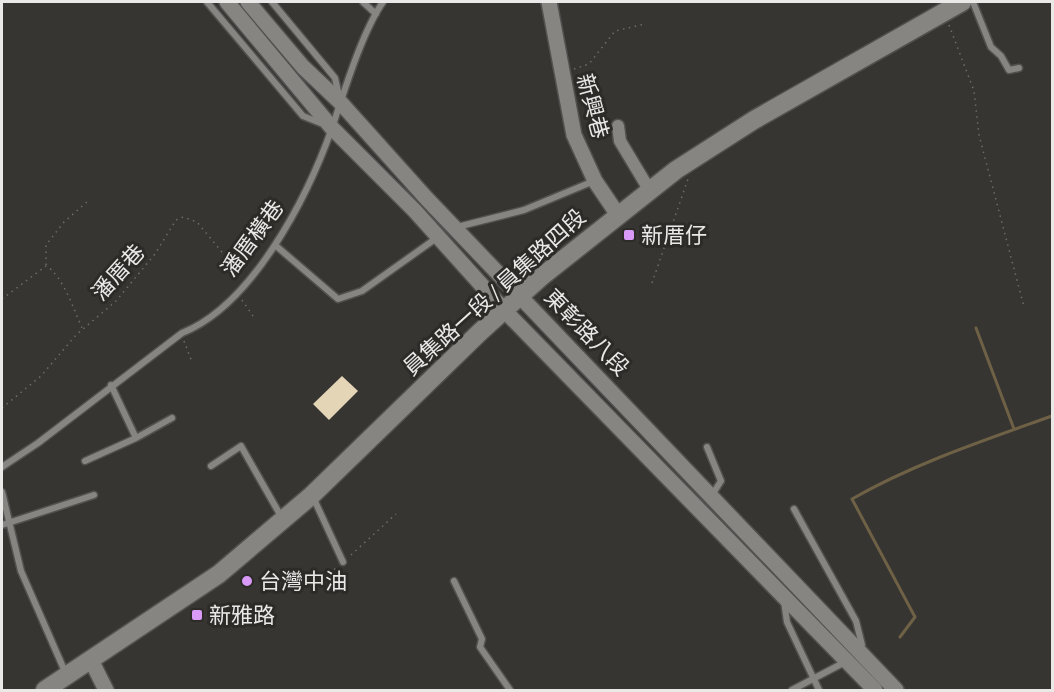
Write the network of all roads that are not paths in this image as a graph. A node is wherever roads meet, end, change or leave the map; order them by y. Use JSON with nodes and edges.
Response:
{"nodes":[{"id":1,"x":207,"y":2,"type":"edge"},
{"id":2,"x":227,"y":2,"type":"edge"},
{"id":3,"x":248,"y":2,"type":"edge"},
{"id":4,"x":272,"y":2,"type":"edge"},
{"id":5,"x":363,"y":2,"type":"edge"},
{"id":6,"x":383,"y":2,"type":"edge"},
{"id":7,"x":549,"y":2,"type":"edge"},
{"id":8,"x":962,"y":2,"type":"edge"},
{"id":9,"x":973,"y":2,"type":"edge"},
{"id":10,"x":376,"y":14,"type":"junction"},
{"id":11,"x":1019,"y":68,"type":"dead end"},
{"id":12,"x":340,"y":102,"type":"junction"},
{"id":13,"x":618,"y":126,"type":"dead end"},
{"id":14,"x":332,"y":128,"type":"junction"},
{"id":15,"x":595,"y":180,"type":"junction"},
{"id":16,"x":650,"y":191,"type":"junction"},
{"id":17,"x":618,"y":214,"type":"junction"},
{"id":18,"x":456,"y":227,"type":"junction"},
{"id":19,"x":438,"y":237,"type":"junction"},
{"id":20,"x":275,"y":245,"type":"junction"},
{"id":21,"x":521,"y":295,"type":"junction"},
{"id":22,"x":504,"y":310,"type":"junction"},
{"id":23,"x":111,"y":385,"type":"junction"},
{"id":24,"x":172,"y":418,"type":"dead end"},
{"id":25,"x":136,"y":438,"type":"junction"},
{"id":26,"x":707,"y":447,"type":"dead end"},
{"id":27,"x":85,"y":461,"type":"dead end"},
{"id":28,"x":211,"y":466,"type":"dead end"},
{"id":29,"x":2,"y":467,"type":"edge"},
{"id":30,"x":2,"y":492,"type":"edge"},
{"id":31,"x":94,"y":495,"type":"dead end"},
{"id":32,"x":312,"y":495,"type":"junction"},
{"id":33,"x":712,"y":495,"type":"junction"},
{"id":34,"x":794,"y":509,"type":"dead end"},
{"id":35,"x":283,"y":520,"type":"junction"},
{"id":36,"x":9,"y":523,"type":"junction"},
{"id":37,"x":2,"y":525,"type":"edge"},
{"id":38,"x":342,"y":562,"type":"road end"},
{"id":39,"x":454,"y":581,"type":"dead end"},
{"id":40,"x":783,"y":595,"type":"junction"},
{"id":41,"x":859,"y":650,"type":"junction"},
{"id":42,"x":847,"y":661,"type":"junction"},
{"id":43,"x":92,"y":662,"type":"junction"},
{"id":44,"x":67,"y":677,"type":"junction"},
{"id":45,"x":814,"y":679,"type":"junction"},
{"id":46,"x":45,"y":690,"type":"edge"},
{"id":47,"x":106,"y":690,"type":"edge"},
{"id":48,"x":510,"y":690,"type":"edge"},
{"id":49,"x":792,"y":690,"type":"edge"},
{"id":50,"x":819,"y":690,"type":"edge"},
{"id":51,"x":875,"y":690,"type":"edge"},
{"id":52,"x":896,"y":690,"type":"edge"}],
"edges":[{"from":1,"to":14,"type":"lane"},
{"from":2,"to":14,"type":"street","name":"東彰路八段"},
{"from":3,"to":12,"type":"street","name":"東彰路八段"},
{"from":4,"to":12,"type":"lane"},
{"from":5,"to":10,"type":"lane"},
{"from":6,"to":10,"type":"lane","name":"潘厝橫巷"},
{"from":7,"to":15,"type":"street","name":"新興巷"},
{"from":8,"to":16,"type":"main road","name":"員集路一段 / 員集路四段"},
{"from":9,"to":11,"type":"lane"},
{"from":10,"to":12,"type":"lane","name":"潘厝橫巷"},
{"from":12,"to":14,"type":"lane","name":"潘厝橫巷"},
{"from":12,"to":18,"type":"street","name":"東彰路八段"},
{"from":13,"to":16,"type":"street"},
{"from":14,"to":19,"type":"street","name":"東彰路八段"},
{"from":14,"to":20,"type":"lane","name":"潘厝橫巷"},
{"from":15,"to":17,"type":"street","name":"新興巷"},
{"from":15,"to":18,"type":"lane"},
{"from":16,"to":17,"type":"main road","name":"員集路一段 / 員集路四段"},
{"from":17,"to":21,"type":"main road","name":"員集路一段 / 員集路四段"},
{"from":18,"to":21,"type":"street","name":"東彰路八段"},
{"from":19,"to":20,"type":"lane"},
{"from":19,"to":22,"type":"street","name":"東彰路八段"},
{"from":20,"to":23,"type":"lane","name":"潘厝橫巷"},
{"from":21,"to":22,"type":"main road","name":"員集路一段 / 員集路四段"},
{"from":21,"to":33,"type":"street","name":"東彰路八段"},
{"from":22,"to":32,"type":"main road","name":"員集路一段 / 員集路四段"},
{"from":22,"to":40,"type":"street","name":"東彰路八段"},
{"from":23,"to":25,"type":"lane"},
{"from":23,"to":29,"type":"lane","name":"潘厝橫巷"},
{"from":24,"to":25,"type":"lane"},
{"from":25,"to":27,"type":"lane"},
{"from":26,"to":33,"type":"lane"},
{"from":28,"to":35,"type":"lane"},
{"from":30,"to":36,"type":"lane"},
{"from":31,"to":36,"type":"lane"},
{"from":32,"to":35,"type":"main road","name":"員集路一段 / 員集路四段"},
{"from":32,"to":38,"type":"lane"},
{"from":33,"to":41,"type":"street","name":"東彰路八段"},
{"from":34,"to":41,"type":"lane"},
{"from":35,"to":43,"type":"main road","name":"員集路一段 / 員集路四段"},
{"from":36,"to":37,"type":"lane"},
{"from":36,"to":44,"type":"lane"},
{"from":39,"to":48,"type":"lane"},
{"from":40,"to":42,"type":"street","name":"東彰路八段"},
{"from":40,"to":45,"type":"lane"},
{"from":41,"to":42,"type":"lane"},
{"from":41,"to":52,"type":"street","name":"東彰路八段"},
{"from":42,"to":45,"type":"lane"},
{"from":42,"to":51,"type":"street","name":"東彰路八段"},
{"from":43,"to":44,"type":"main road","name":"員集路一段 / 員集路四段"},
{"from":43,"to":47,"type":"street"},
{"from":44,"to":46,"type":"main road","name":"員集路一段 / 員集路四段"},
{"from":45,"to":49,"type":"lane"},
{"from":45,"to":50,"type":"lane"}]}
